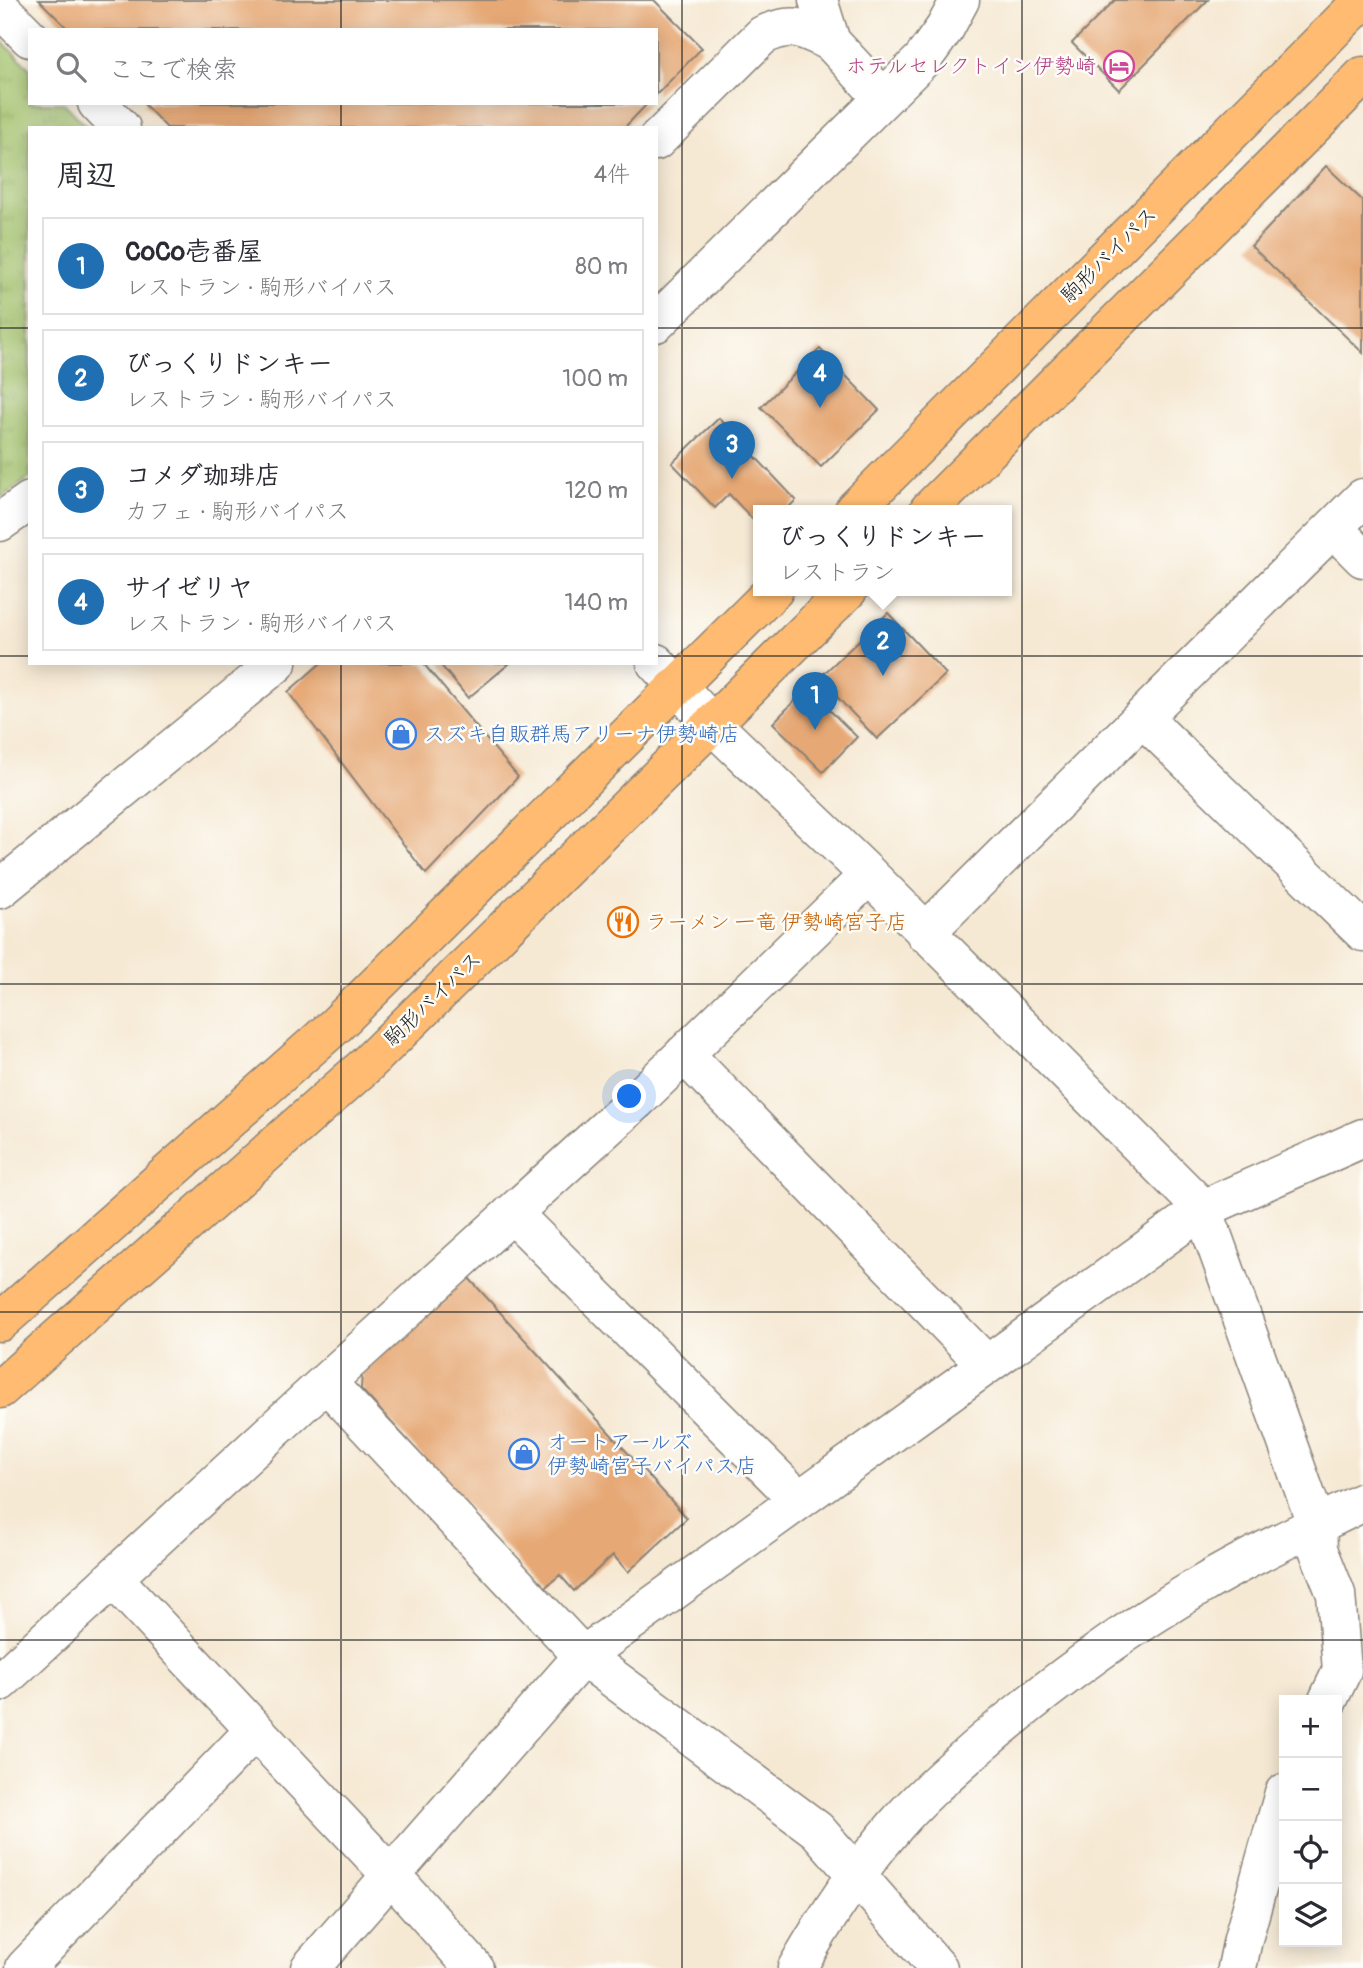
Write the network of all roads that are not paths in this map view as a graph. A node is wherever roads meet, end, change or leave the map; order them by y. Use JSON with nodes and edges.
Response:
{"nodes":[{"id":1,"x":818,"y":0,"type":"edge"},
{"id":2,"x":960,"y":0,"type":"edge"},
{"id":3,"x":1363,"y":0,"type":"edge"},
{"id":4,"x":0,"y":8,"type":"edge"},
{"id":5,"x":28,"y":35,"type":"edge"},
{"id":6,"x":831,"y":42,"type":"junction"},
{"id":7,"x":1363,"y":76,"type":"edge"},
{"id":8,"x":883,"y":98,"type":"junction"},
{"id":9,"x":98,"y":105,"type":"edge"},
{"id":10,"x":119,"y":126,"type":"edge"},
{"id":11,"x":658,"y":139,"type":"edge"},
{"id":12,"x":658,"y":321,"type":"edge"},
{"id":13,"x":1363,"y":498,"type":"edge"},
{"id":14,"x":28,"y":502,"type":"edge"},
{"id":15,"x":859,"y":505,"type":"edge"},
{"id":16,"x":934,"y":505,"type":"edge"},
{"id":17,"x":0,"y":522,"type":"edge"},
{"id":18,"x":1333,"y":528,"type":"junction"},
{"id":19,"x":1363,"y":558,"type":"edge"},
{"id":20,"x":766,"y":596,"type":"edge"},
{"id":21,"x":842,"y":596,"type":"edge"},
{"id":22,"x":275,"y":665,"type":"edge"},
{"id":23,"x":667,"y":674,"type":"edge"},
{"id":24,"x":1143,"y":718,"type":"junction"},
{"id":25,"x":713,"y":725,"type":"junction"},
{"id":26,"x":869,"y":875,"type":"junction"},
{"id":27,"x":0,"y":889,"type":"edge"},
{"id":28,"x":1363,"y":932,"type":"edge"},
{"id":29,"x":925,"y":933,"type":"junction"},
{"id":30,"x":684,"y":1054,"type":"junction"},
{"id":31,"x":1363,"y":1138,"type":"edge"},
{"id":32,"x":1203,"y":1209,"type":"junction"},
{"id":33,"x":512,"y":1213,"type":"junction"},
{"id":34,"x":0,"y":1322,"type":"edge"},
{"id":35,"x":986,"y":1364,"type":"junction"},
{"id":36,"x":326,"y":1382,"type":"junction"},
{"id":37,"x":0,"y":1389,"type":"edge"},
{"id":38,"x":798,"y":1499,"type":"junction"},
{"id":39,"x":1363,"y":1502,"type":"edge"},
{"id":40,"x":1317,"y":1525,"type":"junction"},
{"id":41,"x":113,"y":1578,"type":"junction"},
{"id":42,"x":583,"y":1656,"type":"junction"},
{"id":43,"x":0,"y":1682,"type":"edge"},
{"id":44,"x":1330,"y":1695,"type":"edge"},
{"id":45,"x":255,"y":1730,"type":"junction"},
{"id":46,"x":1279,"y":1811,"type":"edge"},
{"id":47,"x":391,"y":1875,"type":"junction"},
{"id":48,"x":856,"y":1875,"type":"junction"},
{"id":49,"x":25,"y":1968,"type":"edge"},
{"id":50,"x":310,"y":1968,"type":"edge"},
{"id":51,"x":474,"y":1968,"type":"edge"},
{"id":52,"x":797,"y":1968,"type":"edge"},
{"id":53,"x":938,"y":1968,"type":"edge"},
{"id":54,"x":1237,"y":1968,"type":"edge"}],
"edges":[{"from":1,"to":6,"type":"street"},
{"from":2,"to":8,"type":"street"},
{"from":3,"to":15,"type":"main road","name":"駒形バイパス"},
{"from":4,"to":5,"type":"street"},
{"from":6,"to":8,"type":"street"},
{"from":6,"to":11,"type":"street"},
{"from":7,"to":16,"type":"main road"},
{"from":8,"to":12,"type":"street"},
{"from":9,"to":10,"type":"street"},
{"from":13,"to":18,"type":"street"},
{"from":14,"to":17,"type":"street"},
{"from":18,"to":19,"type":"street"},
{"from":18,"to":24,"type":"street"},
{"from":20,"to":23,"type":"main road"},
{"from":21,"to":25,"type":"main road","name":"駒形バイパス"},
{"from":22,"to":27,"type":"street"},
{"from":23,"to":25,"type":"street"},
{"from":23,"to":34,"type":"main road"},
{"from":24,"to":28,"type":"street"},
{"from":24,"to":29,"type":"street"},
{"from":25,"to":26,"type":"street"},
{"from":25,"to":37,"type":"main road","name":"駒形バイパス"},
{"from":26,"to":29,"type":"street"},
{"from":26,"to":30,"type":"street"},
{"from":29,"to":32,"type":"street"},
{"from":30,"to":33,"type":"street"},
{"from":30,"to":35,"type":"street"},
{"from":31,"to":32,"type":"street"},
{"from":32,"to":35,"type":"street"},
{"from":32,"to":40,"type":"street"},
{"from":33,"to":36,"type":"street"},
{"from":33,"to":38,"type":"street"},
{"from":35,"to":38,"type":"street"},
{"from":36,"to":41,"type":"street"},
{"from":36,"to":42,"type":"street"},
{"from":38,"to":42,"type":"street"},
{"from":39,"to":40,"type":"street"},
{"from":40,"to":44,"type":"street"},
{"from":40,"to":48,"type":"street"},
{"from":41,"to":43,"type":"street"},
{"from":41,"to":45,"type":"street"},
{"from":42,"to":47,"type":"street"},
{"from":42,"to":48,"type":"street"},
{"from":45,"to":47,"type":"street"},
{"from":45,"to":49,"type":"street"},
{"from":46,"to":54,"type":"street"},
{"from":47,"to":50,"type":"street"},
{"from":47,"to":51,"type":"street"},
{"from":48,"to":52,"type":"street"},
{"from":48,"to":53,"type":"street"}]}
